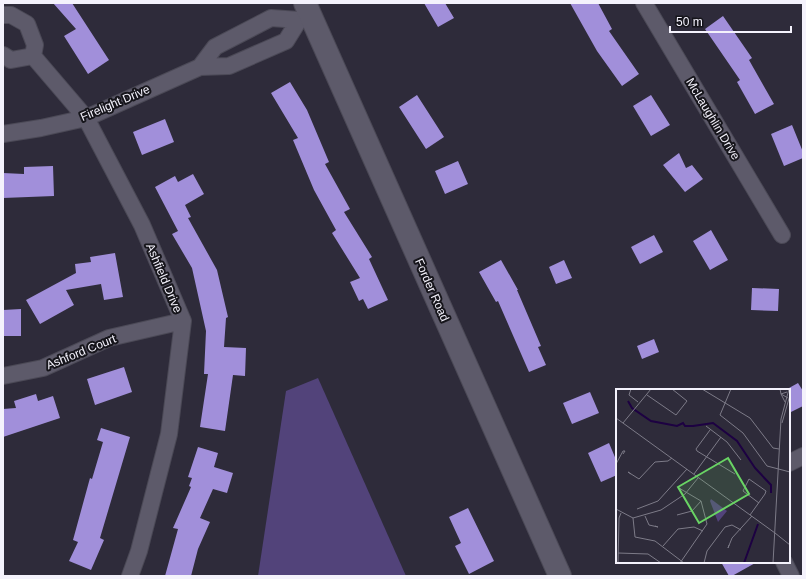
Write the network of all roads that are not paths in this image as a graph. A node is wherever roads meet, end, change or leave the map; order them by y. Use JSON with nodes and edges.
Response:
{"nodes":[{"id":1,"x":644,"y":3,"type":"edge"},
{"id":2,"x":304,"y":12,"type":"edge"},
{"id":3,"x":3,"y":15,"type":"edge"},
{"id":4,"x":3,"y":55,"type":"edge"},
{"id":5,"x":33,"y":56,"type":"junction"},
{"id":6,"x":200,"y":67,"type":"junction"},
{"id":7,"x":86,"y":118,"type":"junction"},
{"id":8,"x":3,"y":134,"type":"edge"},
{"id":9,"x":782,"y":235,"type":"dead end"},
{"id":10,"x":183,"y":321,"type":"junction"},
{"id":11,"x":3,"y":376,"type":"edge"},
{"id":12,"x":803,"y":456,"type":"edge"},
{"id":13,"x":790,"y":462,"type":"edge"},
{"id":14,"x":784,"y":563,"type":"edge"},
{"id":15,"x":130,"y":576,"type":"edge"},
{"id":16,"x":560,"y":576,"type":"edge"},
{"id":17,"x":791,"y":576,"type":"edge"}],
"edges":[{"from":1,"to":9,"type":"street","name":"McLaughlin Drive"},
{"from":2,"to":6,"type":"street","name":"Firelight Drive"},
{"from":2,"to":6,"type":"street","name":"Firelight Drive"},
{"from":2,"to":16,"type":"main road","name":"Forder Road"},
{"from":3,"to":5,"type":"street"},
{"from":4,"to":5,"type":"street"},
{"from":5,"to":7,"type":"street","name":"Ashfield Drive"},
{"from":6,"to":7,"type":"street","name":"Firelight Drive"},
{"from":7,"to":8,"type":"street","name":"Firelight Drive"},
{"from":7,"to":10,"type":"street","name":"Ashfield Drive"},
{"from":10,"to":11,"type":"street","name":"Ashford Court"},
{"from":10,"to":15,"type":"street","name":"Ashfield Drive"},
{"from":12,"to":13,"type":"street"},
{"from":14,"to":17,"type":"street"}]}
